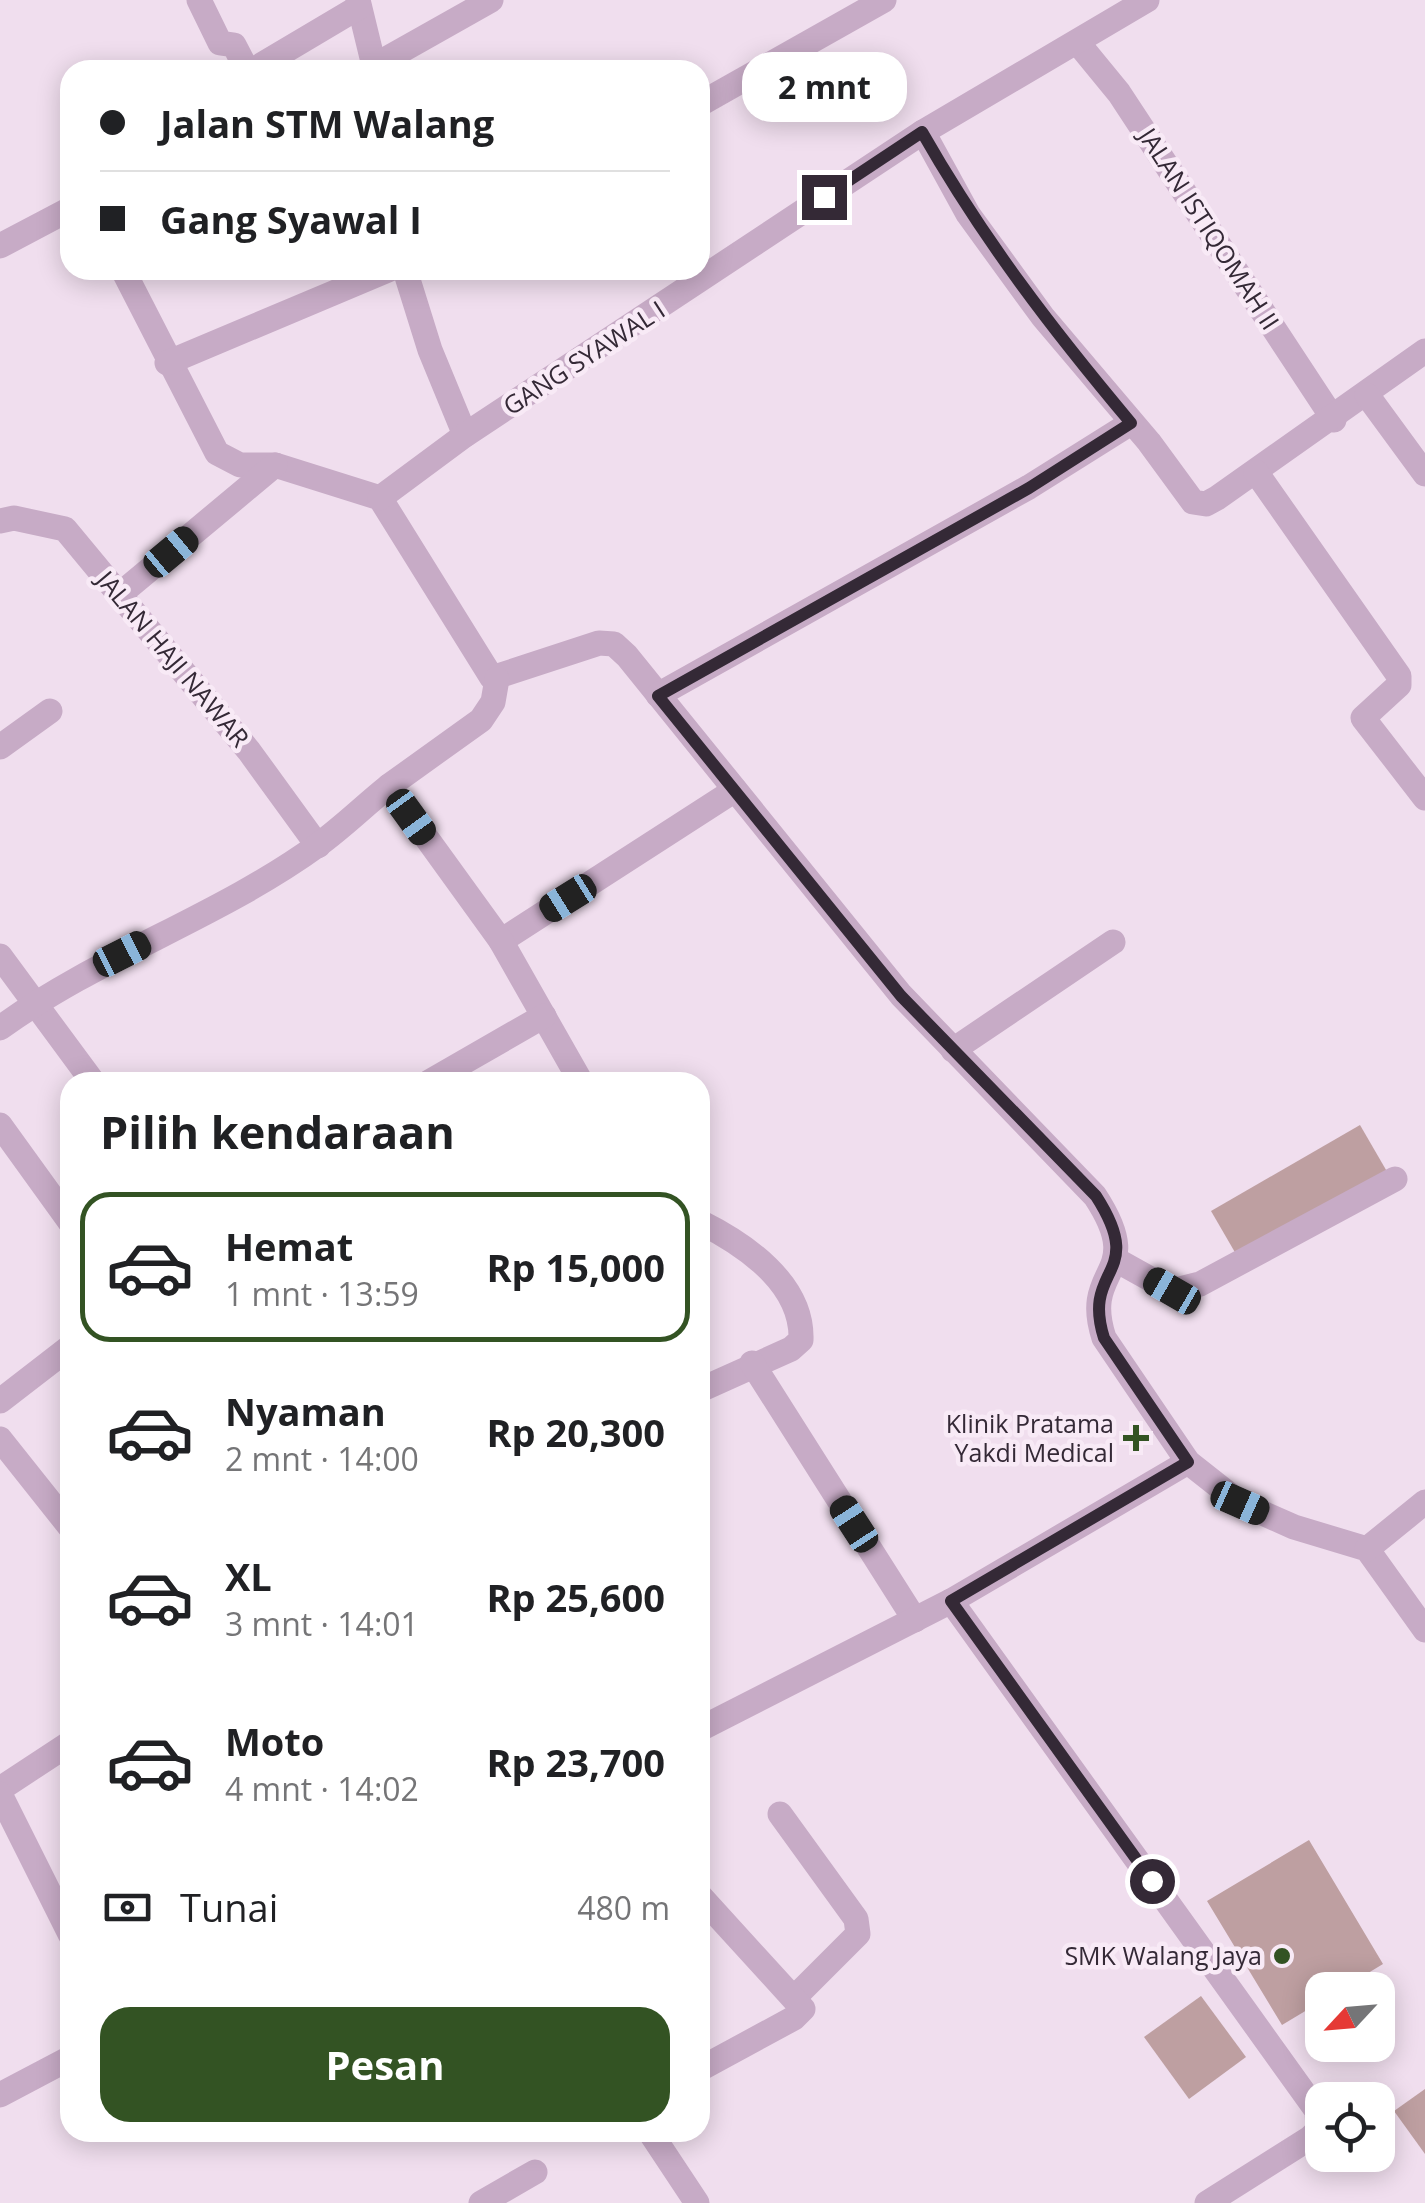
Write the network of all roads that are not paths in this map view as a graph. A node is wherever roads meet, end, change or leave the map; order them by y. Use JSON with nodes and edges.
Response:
{"nodes":[{"id":1,"x":199,"y":0,"type":"edge"},
{"id":2,"x":491,"y":0,"type":"edge"},
{"id":3,"x":884,"y":0,"type":"edge"},
{"id":4,"x":1146,"y":0,"type":"edge"},
{"id":5,"x":358,"y":3,"type":"edge"},
{"id":6,"x":1078,"y":44,"type":"junction"},
{"id":7,"x":244,"y":60,"type":"edge"},
{"id":8,"x":266,"y":60,"type":"edge"},
{"id":9,"x":372,"y":60,"type":"edge"},
{"id":10,"x":388,"y":60,"type":"edge"},
{"id":11,"x":710,"y":98,"type":"edge"},
{"id":12,"x":922,"y":132,"type":"junction"},
{"id":13,"x":60,"y":214,"type":"edge"},
{"id":14,"x":0,"y":246,"type":"edge"},
{"id":15,"x":710,"y":273,"type":"edge"},
{"id":16,"x":128,"y":280,"type":"edge"},
{"id":17,"x":364,"y":280,"type":"edge"},
{"id":18,"x":408,"y":280,"type":"edge"},
{"id":19,"x":699,"y":280,"type":"edge"},
{"id":20,"x":1425,"y":352,"type":"edge"},
{"id":21,"x":167,"y":363,"type":"junction"},
{"id":22,"x":1367,"y":395,"type":"junction"},
{"id":23,"x":1334,"y":420,"type":"junction"},
{"id":24,"x":1131,"y":423,"type":"junction"},
{"id":25,"x":465,"y":435,"type":"junction"},
{"id":26,"x":275,"y":465,"type":"junction"},
{"id":27,"x":1256,"y":472,"type":"junction"},
{"id":28,"x":1425,"y":474,"type":"edge"},
{"id":29,"x":380,"y":498,"type":"junction"},
{"id":30,"x":0,"y":521,"type":"edge"},
{"id":31,"x":119,"y":595,"type":"junction"},
{"id":32,"x":497,"y":679,"type":"junction"},
{"id":33,"x":658,"y":696,"type":"junction"},
{"id":34,"x":50,"y":711,"type":"dead end"},
{"id":35,"x":0,"y":746,"type":"edge"},
{"id":36,"x":388,"y":786,"type":"junction"},
{"id":37,"x":735,"y":790,"type":"junction"},
{"id":38,"x":1425,"y":798,"type":"edge"},
{"id":39,"x":318,"y":846,"type":"junction"},
{"id":40,"x":500,"y":942,"type":"junction"},
{"id":41,"x":1113,"y":942,"type":"dead end"},
{"id":42,"x":0,"y":956,"type":"edge"},
{"id":43,"x":36,"y":1002,"type":"junction"},
{"id":44,"x":544,"y":1016,"type":"junction"},
{"id":45,"x":0,"y":1028,"type":"edge"},
{"id":46,"x":953,"y":1050,"type":"junction"},
{"id":47,"x":86,"y":1072,"type":"edge"},
{"id":48,"x":447,"y":1072,"type":"edge"},
{"id":49,"x":576,"y":1072,"type":"edge"},
{"id":50,"x":0,"y":1125,"type":"edge"},
{"id":51,"x":1395,"y":1179,"type":"dead end"},
{"id":52,"x":60,"y":1208,"type":"edge"},
{"id":53,"x":710,"y":1228,"type":"edge"},
{"id":54,"x":1118,"y":1261,"type":"junction"},
{"id":55,"x":60,"y":1355,"type":"edge"},
{"id":56,"x":752,"y":1363,"type":"junction"},
{"id":57,"x":710,"y":1385,"type":"edge"},
{"id":58,"x":0,"y":1401,"type":"edge"},
{"id":59,"x":0,"y":1438,"type":"edge"},
{"id":60,"x":1188,"y":1462,"type":"junction"},
{"id":61,"x":1425,"y":1502,"type":"edge"},
{"id":62,"x":60,"y":1515,"type":"edge"},
{"id":63,"x":1367,"y":1549,"type":"junction"},
{"id":64,"x":951,"y":1601,"type":"junction"},
{"id":65,"x":915,"y":1620,"type":"junction"},
{"id":66,"x":1425,"y":1630,"type":"edge"},
{"id":67,"x":710,"y":1725,"type":"edge"},
{"id":68,"x":60,"y":1750,"type":"edge"},
{"id":69,"x":0,"y":1792,"type":"edge"},
{"id":70,"x":780,"y":1814,"type":"dead end"},
{"id":71,"x":710,"y":1907,"type":"edge"},
{"id":72,"x":60,"y":1914,"type":"edge"},
{"id":73,"x":795,"y":1997,"type":"junction"},
{"id":74,"x":60,"y":2063,"type":"edge"},
{"id":75,"x":710,"y":2064,"type":"edge"},
{"id":76,"x":0,"y":2095,"type":"edge"},
{"id":77,"x":657,"y":2142,"type":"edge"},
{"id":78,"x":535,"y":2172,"type":"dead end"},
{"id":79,"x":481,"y":2203,"type":"edge"},
{"id":80,"x":698,"y":2203,"type":"edge"},
{"id":81,"x":1207,"y":2203,"type":"edge"}],
"edges":[{"from":1,"to":7,"type":"street"},
{"from":2,"to":10,"type":"street"},
{"from":3,"to":11,"type":"street"},
{"from":4,"to":6,"type":"street","name":"GANG SYAWAL I"},
{"from":5,"to":8,"type":"street"},
{"from":5,"to":9,"type":"street"},
{"from":6,"to":12,"type":"street","name":"GANG SYAWAL I"},
{"from":6,"to":23,"type":"street","name":"JALAN ISTIQOMAH II"},
{"from":12,"to":15,"type":"street","name":"GANG SYAWAL I"},
{"from":12,"to":24,"type":"street"},
{"from":13,"to":14,"type":"street"},
{"from":16,"to":21,"type":"street"},
{"from":17,"to":21,"type":"street"},
{"from":18,"to":25,"type":"street"},
{"from":19,"to":25,"type":"street","name":"GANG SYAWAL I"},
{"from":20,"to":22,"type":"street"},
{"from":21,"to":26,"type":"street"},
{"from":22,"to":23,"type":"street"},
{"from":22,"to":28,"type":"street"},
{"from":23,"to":27,"type":"street"},
{"from":24,"to":27,"type":"street"},
{"from":24,"to":33,"type":"street"},
{"from":25,"to":29,"type":"street","name":"GANG SYAWAL I"},
{"from":26,"to":29,"type":"street"},
{"from":26,"to":31,"type":"street"},
{"from":27,"to":38,"type":"street"},
{"from":29,"to":32,"type":"street"},
{"from":30,"to":31,"type":"street","name":"JALAN HAJI NAWAR"},
{"from":31,"to":39,"type":"street","name":"JALAN HAJI NAWAR"},
{"from":32,"to":33,"type":"street"},
{"from":32,"to":36,"type":"street"},
{"from":33,"to":37,"type":"street"},
{"from":34,"to":35,"type":"street"},
{"from":36,"to":39,"type":"street"},
{"from":36,"to":40,"type":"street"},
{"from":37,"to":40,"type":"street"},
{"from":37,"to":46,"type":"street"},
{"from":39,"to":43,"type":"street"},
{"from":40,"to":44,"type":"street"},
{"from":41,"to":46,"type":"street"},
{"from":42,"to":43,"type":"street"},
{"from":43,"to":45,"type":"street"},
{"from":43,"to":47,"type":"street"},
{"from":44,"to":48,"type":"street"},
{"from":44,"to":49,"type":"street"},
{"from":46,"to":54,"type":"street"},
{"from":50,"to":52,"type":"street"},
{"from":51,"to":54,"type":"street"},
{"from":53,"to":56,"type":"street"},
{"from":54,"to":60,"type":"street"},
{"from":55,"to":58,"type":"street"},
{"from":56,"to":57,"type":"street"},
{"from":56,"to":65,"type":"street"},
{"from":59,"to":62,"type":"street"},
{"from":60,"to":63,"type":"street"},
{"from":60,"to":64,"type":"street"},
{"from":61,"to":63,"type":"street"},
{"from":63,"to":66,"type":"street"},
{"from":64,"to":65,"type":"street"},
{"from":64,"to":81,"type":"street"},
{"from":65,"to":67,"type":"street"},
{"from":68,"to":69,"type":"street"},
{"from":69,"to":72,"type":"street"},
{"from":70,"to":73,"type":"street"},
{"from":71,"to":73,"type":"street"},
{"from":73,"to":75,"type":"street"},
{"from":74,"to":76,"type":"street"},
{"from":77,"to":80,"type":"street"},
{"from":78,"to":79,"type":"street"}]}
